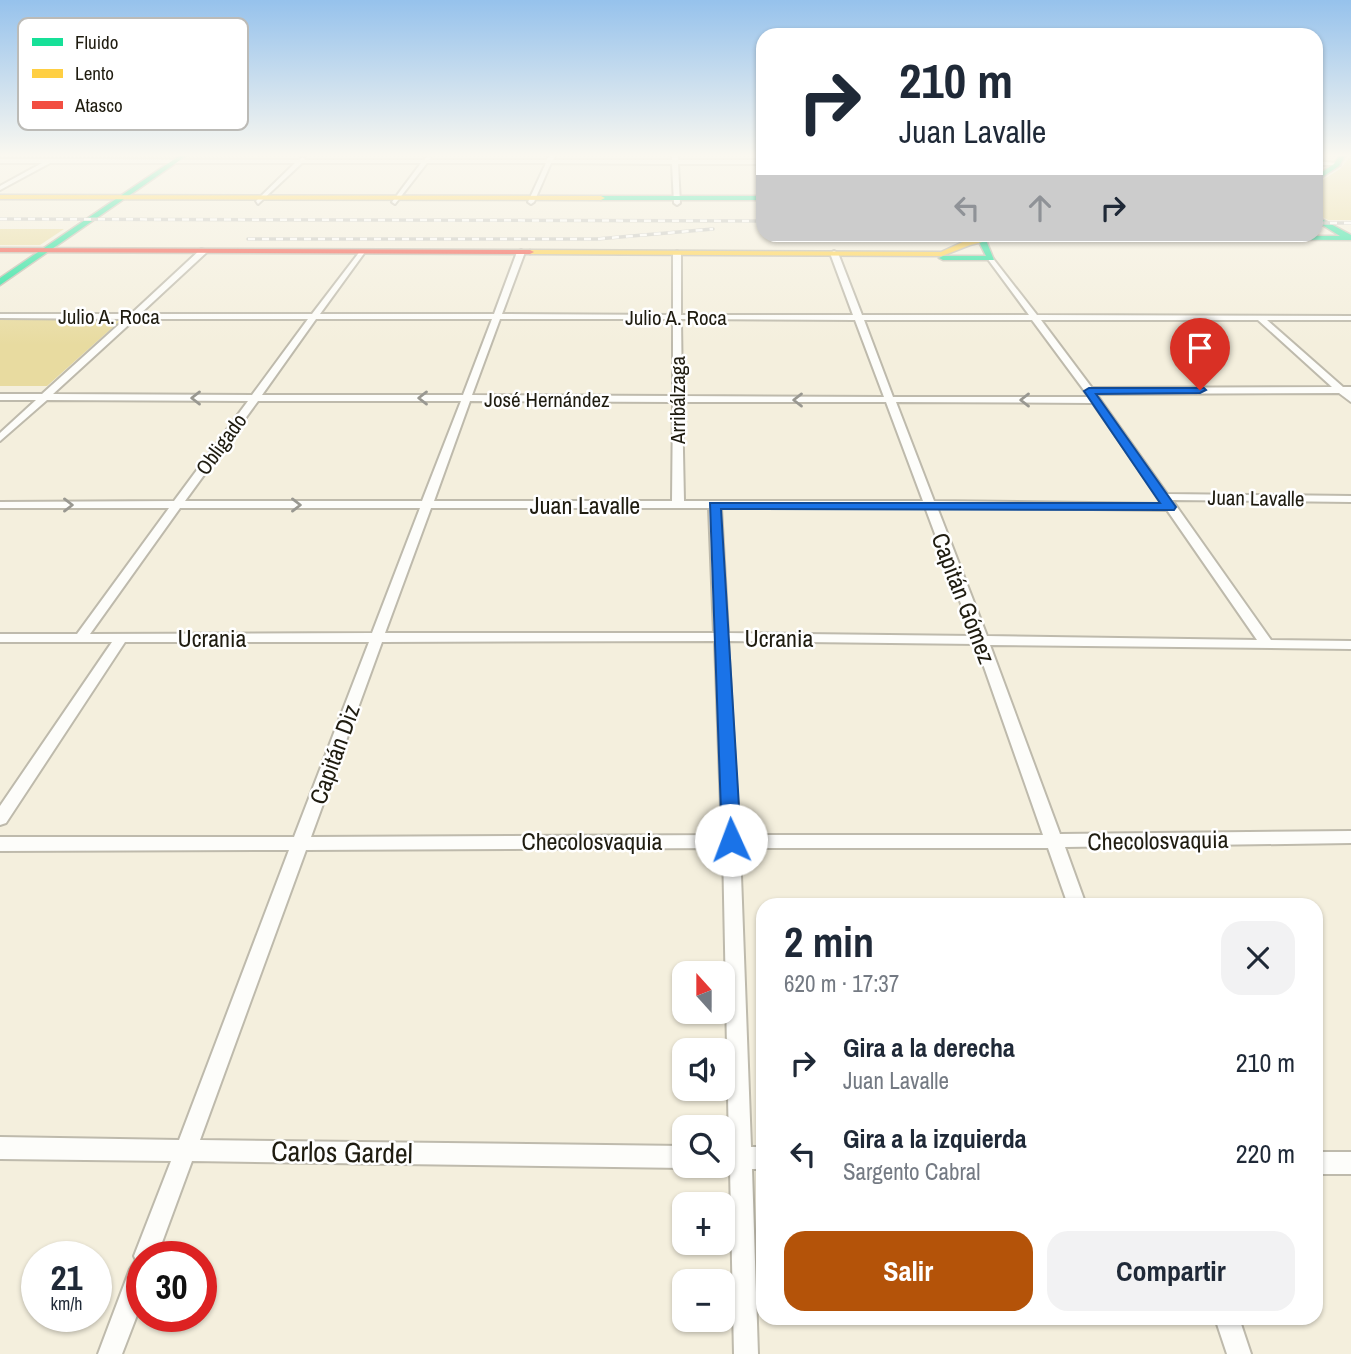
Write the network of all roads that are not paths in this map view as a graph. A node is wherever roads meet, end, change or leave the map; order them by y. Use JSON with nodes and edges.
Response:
{"nodes":[{"id":1,"x":92,"y":219,"type":"edge"},
{"id":2,"x":1323,"y":222,"type":"edge"},
{"id":3,"x":1323,"y":235,"type":"edge"},
{"id":4,"x":1323,"y":237,"type":"edge"},
{"id":5,"x":1349,"y":237,"type":"edge"},
{"id":6,"x":1018,"y":242,"type":"edge"},
{"id":7,"x":993,"y":243,"type":"edge"},
{"id":8,"x":0,"y":253,"type":"edge"},
{"id":9,"x":42,"y":253,"type":"junction"},
{"id":10,"x":201,"y":253,"type":"junction"},
{"id":11,"x":359,"y":254,"type":"junction"},
{"id":12,"x":520,"y":254,"type":"junction"},
{"id":13,"x":677,"y":255,"type":"junction"},
{"id":14,"x":835,"y":255,"type":"junction"},
{"id":15,"x":0,"y":282,"type":"edge"},
{"id":16,"x":0,"y":316,"type":"edge"},
{"id":17,"x":133,"y":316,"type":"junction"},
{"id":18,"x":314,"y":316,"type":"junction"},
{"id":19,"x":497,"y":317,"type":"junction"},
{"id":20,"x":677,"y":317,"type":"junction"},
{"id":21,"x":857,"y":317,"type":"junction"},
{"id":22,"x":1033,"y":317,"type":"junction"},
{"id":23,"x":1260,"y":317,"type":"junction"},
{"id":24,"x":1351,"y":318,"type":"edge"},
{"id":25,"x":1346,"y":390,"type":"edge"},
{"id":26,"x":1091,"y":396,"type":"junction"},
{"id":27,"x":0,"y":397,"type":"edge"},
{"id":28,"x":44,"y":397,"type":"junction"},
{"id":29,"x":255,"y":398,"type":"junction"},
{"id":30,"x":466,"y":398,"type":"junction"},
{"id":31,"x":677,"y":399,"type":"junction"},
{"id":32,"x":1351,"y":399,"type":"edge"},
{"id":33,"x":888,"y":400,"type":"junction"},
{"id":34,"x":0,"y":438,"type":"edge"},
{"id":35,"x":1351,"y":499,"type":"edge"},
{"id":36,"x":1166,"y":502,"type":"junction"},
{"id":37,"x":928,"y":504,"type":"junction"},
{"id":38,"x":0,"y":505,"type":"edge"},
{"id":39,"x":177,"y":505,"type":"junction"},
{"id":40,"x":426,"y":505,"type":"junction"},
{"id":41,"x":678,"y":505,"type":"junction"},
{"id":42,"x":715,"y":505,"type":"junction"},
{"id":43,"x":81,"y":637,"type":"junction"},
{"id":44,"x":122,"y":637,"type":"junction"},
{"id":45,"x":723,"y":637,"type":"junction"},
{"id":46,"x":0,"y":638,"type":"edge"},
{"id":47,"x":377,"y":639,"type":"junction"},
{"id":48,"x":981,"y":639,"type":"junction"},
{"id":49,"x":1267,"y":644,"type":"junction"},
{"id":50,"x":1351,"y":646,"type":"edge"},
{"id":51,"x":0,"y":819,"type":"edge"},
{"id":52,"x":1351,"y":837,"type":"edge"},
{"id":53,"x":731,"y":840,"type":"junction"},
{"id":54,"x":301,"y":841,"type":"junction"},
{"id":55,"x":1054,"y":841,"type":"junction"},
{"id":56,"x":0,"y":844,"type":"edge"},
{"id":57,"x":1074,"y":898,"type":"edge"},
{"id":58,"x":732,"y":1115,"type":"edge"},
{"id":59,"x":0,"y":1148,"type":"edge"},
{"id":60,"x":186,"y":1150,"type":"junction"},
{"id":61,"x":672,"y":1157,"type":"edge"},
{"id":62,"x":735,"y":1158,"type":"edge"},
{"id":63,"x":756,"y":1158,"type":"edge"},
{"id":64,"x":1323,"y":1163,"type":"edge"},
{"id":65,"x":1351,"y":1163,"type":"edge"},
{"id":66,"x":733,"y":1178,"type":"edge"},
{"id":67,"x":152,"y":1241,"type":"edge"},
{"id":68,"x":126,"y":1312,"type":"edge"},
{"id":69,"x":1229,"y":1325,"type":"edge"},
{"id":70,"x":110,"y":1354,"type":"edge"},
{"id":71,"x":746,"y":1354,"type":"edge"},
{"id":72,"x":1239,"y":1354,"type":"edge"}],
"edges":[{"from":1,"to":9,"type":"main road"},
{"from":2,"to":5,"type":"main road"},
{"from":3,"to":5,"type":"main road"},
{"from":4,"to":5,"type":"main road"},
{"from":6,"to":7,"type":"main road"},
{"from":7,"to":14,"type":"main road"},
{"from":7,"to":22,"type":"street"},
{"from":8,"to":9,"type":"main road"},
{"from":9,"to":10,"type":"main road"},
{"from":9,"to":15,"type":"main road"},
{"from":10,"to":11,"type":"main road"},
{"from":10,"to":17,"type":"street"},
{"from":11,"to":12,"type":"main road"},
{"from":11,"to":18,"type":"street","name":"Obligado"},
{"from":12,"to":13,"type":"main road"},
{"from":12,"to":19,"type":"street","name":"Capitán Diz"},
{"from":13,"to":14,"type":"main road"},
{"from":13,"to":20,"type":"street","name":"Arribálzaga"},
{"from":14,"to":21,"type":"street","name":"Capitán Gómez"},
{"from":16,"to":17,"type":"street","name":"Julio A. Roca"},
{"from":17,"to":18,"type":"street","name":"Julio A. Roca"},
{"from":17,"to":28,"type":"street"},
{"from":18,"to":19,"type":"street","name":"Julio A. Roca"},
{"from":18,"to":29,"type":"street","name":"Obligado"},
{"from":19,"to":20,"type":"street","name":"Julio A. Roca"},
{"from":19,"to":30,"type":"street","name":"Capitán Diz"},
{"from":20,"to":21,"type":"street","name":"Julio A. Roca"},
{"from":20,"to":31,"type":"street","name":"Arribálzaga"},
{"from":21,"to":22,"type":"street","name":"Julio A. Roca"},
{"from":21,"to":33,"type":"street","name":"Capitán Gómez"},
{"from":22,"to":23,"type":"street","name":"Julio A. Roca"},
{"from":22,"to":26,"type":"street"},
{"from":23,"to":24,"type":"street","name":"Julio A. Roca"},
{"from":23,"to":25,"type":"street"},
{"from":25,"to":26,"type":"street","name":"José Hernández"},
{"from":25,"to":32,"type":"street"},
{"from":26,"to":33,"type":"street","name":"José Hernández","one_way":true},
{"from":26,"to":36,"type":"street"},
{"from":27,"to":28,"type":"street","name":"José Hernández"},
{"from":29,"to":28,"type":"street","name":"José Hernández","one_way":true},
{"from":28,"to":34,"type":"street"},
{"from":30,"to":29,"type":"street","name":"José Hernández","one_way":true},
{"from":29,"to":39,"type":"street","name":"Obligado"},
{"from":30,"to":31,"type":"street","name":"José Hernández"},
{"from":30,"to":40,"type":"street","name":"Capitán Diz"},
{"from":33,"to":31,"type":"street","name":"José Hernández","one_way":true},
{"from":31,"to":41,"type":"street","name":"Arribálzaga"},
{"from":33,"to":37,"type":"street","name":"Capitán Gómez"},
{"from":35,"to":36,"type":"street","name":"Juan Lavalle"},
{"from":36,"to":37,"type":"street","name":"Juan Lavalle"},
{"from":36,"to":49,"type":"street"},
{"from":37,"to":42,"type":"street","name":"Juan Lavalle"},
{"from":37,"to":48,"type":"street","name":"Capitán Gómez"},
{"from":38,"to":39,"type":"street","name":"Juan Lavalle","one_way":true},
{"from":39,"to":40,"type":"street","name":"Juan Lavalle","one_way":true},
{"from":39,"to":43,"type":"street","name":"Obligado"},
{"from":40,"to":41,"type":"street","name":"Juan Lavalle"},
{"from":40,"to":47,"type":"street","name":"Capitán Diz"},
{"from":41,"to":42,"type":"street","name":"Juan Lavalle"},
{"from":42,"to":45,"type":"street"},
{"from":43,"to":44,"type":"street","name":"Ucrania"},
{"from":43,"to":46,"type":"street","name":"Ucrania"},
{"from":44,"to":47,"type":"street","name":"Ucrania"},
{"from":44,"to":51,"type":"street"},
{"from":45,"to":47,"type":"street","name":"Ucrania"},
{"from":45,"to":48,"type":"street","name":"Ucrania"},
{"from":45,"to":53,"type":"street"},
{"from":47,"to":54,"type":"street","name":"Capitán Diz"},
{"from":48,"to":49,"type":"street","name":"Ucrania"},
{"from":48,"to":55,"type":"street","name":"Capitán Gómez"},
{"from":49,"to":50,"type":"street","name":"Ucrania"},
{"from":52,"to":55,"type":"street","name":"Checolosvaquia"},
{"from":53,"to":54,"type":"street","name":"Checolosvaquia"},
{"from":53,"to":55,"type":"street","name":"Checolosvaquia"},
{"from":53,"to":58,"type":"street"},
{"from":54,"to":56,"type":"street","name":"Checolosvaquia"},
{"from":54,"to":60,"type":"street","name":"Capitán Diz"},
{"from":55,"to":57,"type":"street","name":"Capitán Gómez"},
{"from":59,"to":60,"type":"street","name":"Carlos Gardel"},
{"from":60,"to":61,"type":"street","name":"Carlos Gardel"},
{"from":60,"to":67,"type":"street","name":"Capitán Diz"},
{"from":62,"to":63,"type":"street"},
{"from":64,"to":65,"type":"street"},
{"from":66,"to":71,"type":"street"},
{"from":68,"to":70,"type":"street"},
{"from":69,"to":72,"type":"street"}]}
